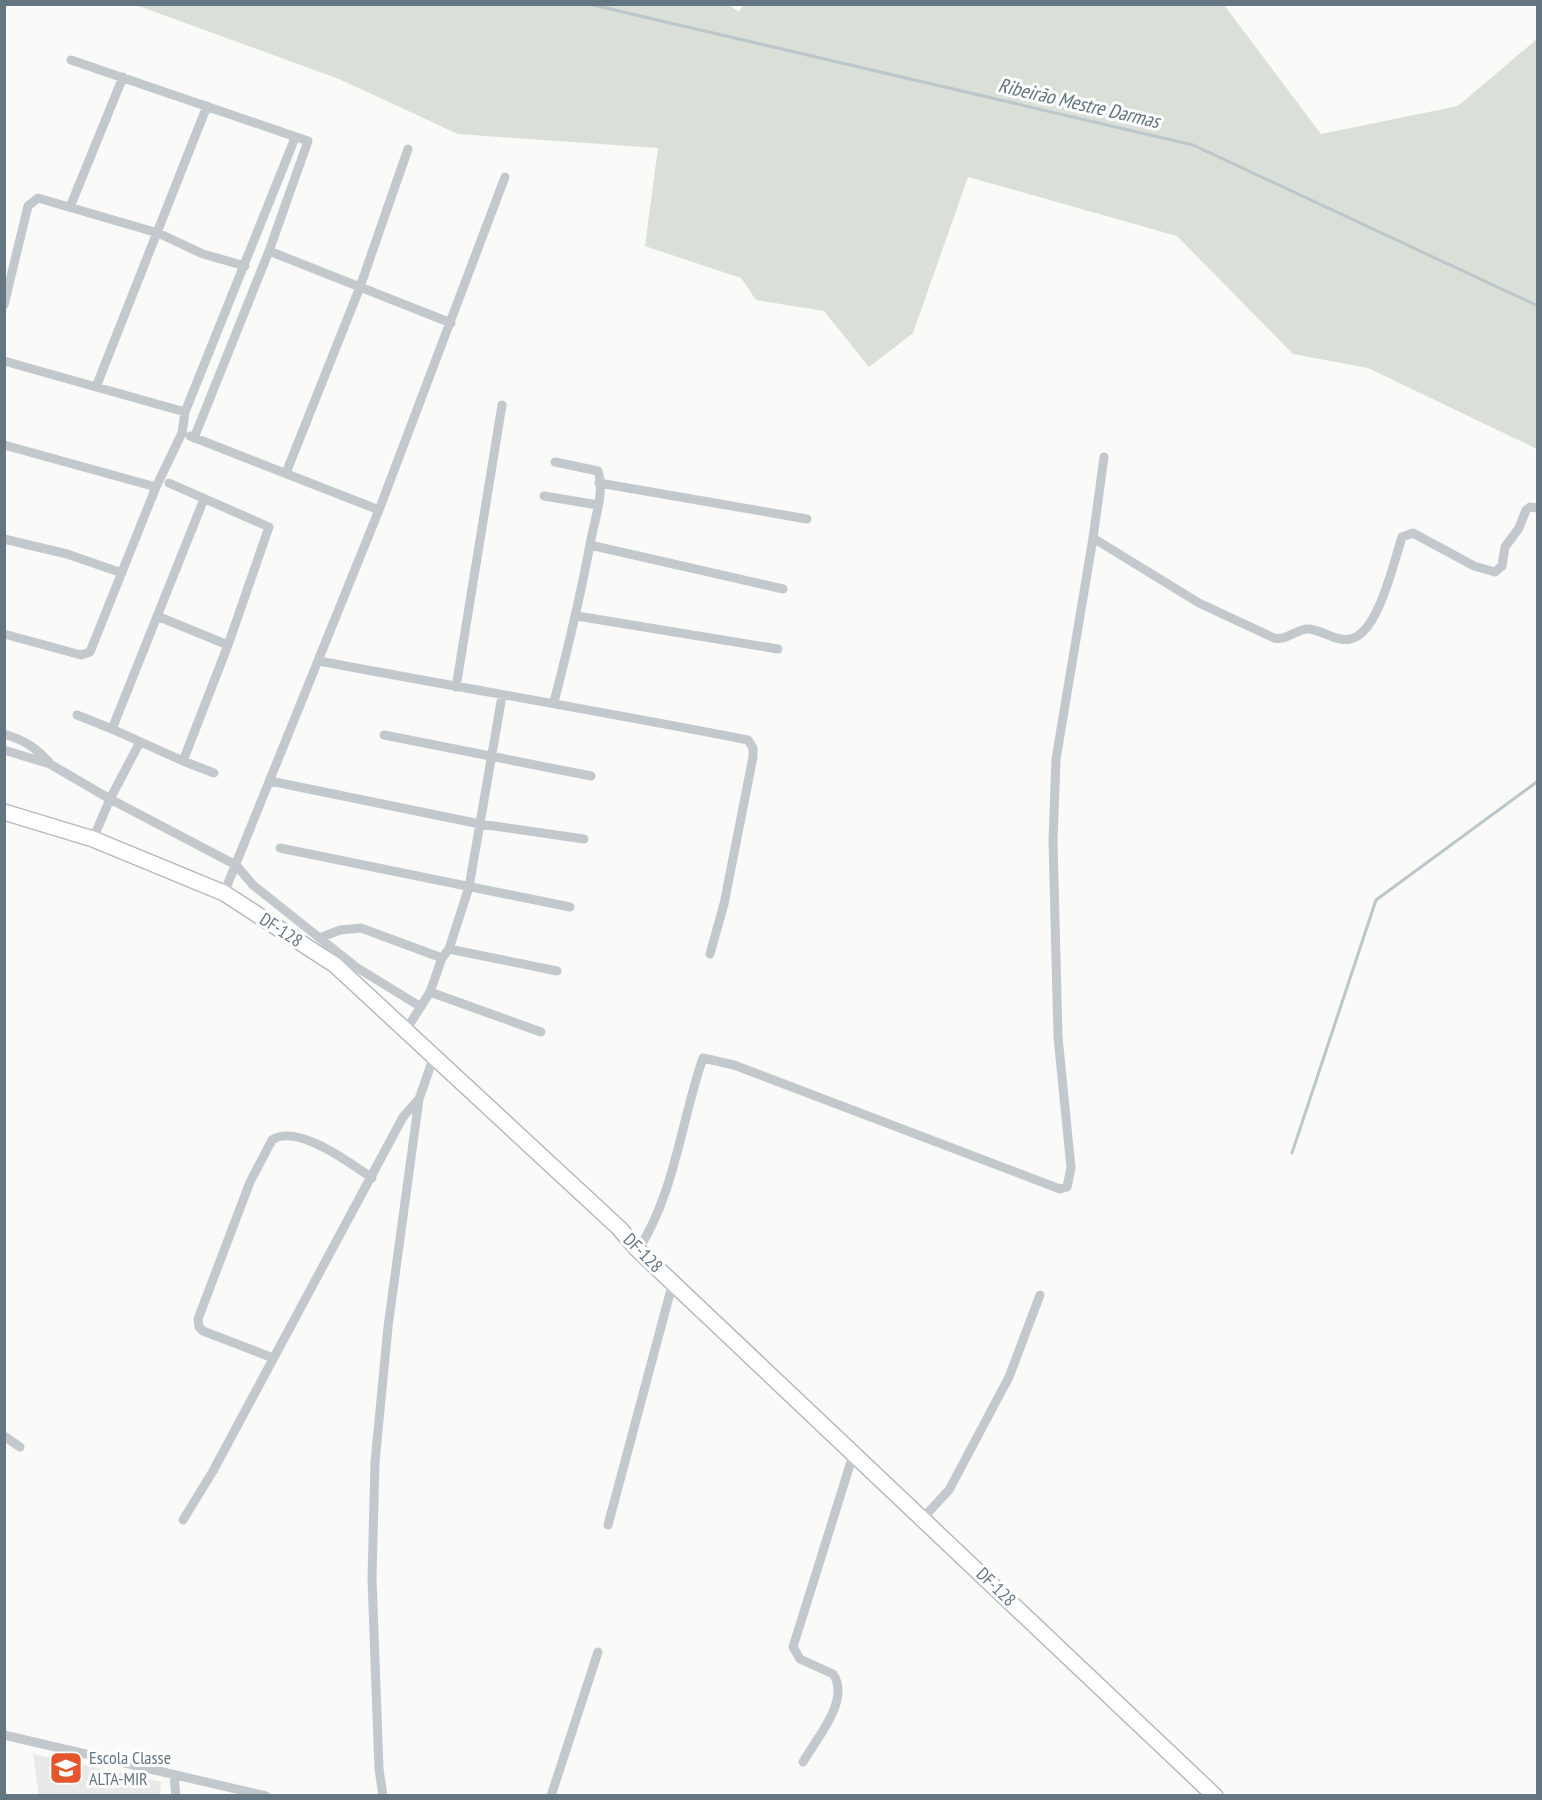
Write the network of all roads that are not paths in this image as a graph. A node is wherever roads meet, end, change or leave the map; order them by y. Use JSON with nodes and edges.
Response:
{"nodes":[{"id":1,"x":71,"y":60,"type":"dead end"},
{"id":2,"x":123,"y":78,"type":"junction"},
{"id":3,"x":207,"y":106,"type":"junction"},
{"id":4,"x":295,"y":138,"type":"junction"},
{"id":5,"x":408,"y":149,"type":"dead end"},
{"id":6,"x":505,"y":177,"type":"dead end"},
{"id":7,"x":70,"y":207,"type":"junction"},
{"id":8,"x":158,"y":233,"type":"junction"},
{"id":9,"x":269,"y":250,"type":"junction"},
{"id":10,"x":245,"y":266,"type":"junction"},
{"id":11,"x":360,"y":287,"type":"junction"},
{"id":12,"x":4,"y":305,"type":"edge"},
{"id":13,"x":451,"y":322,"type":"junction"},
{"id":14,"x":4,"y":361,"type":"edge"},
{"id":15,"x":96,"y":387,"type":"junction"},
{"id":16,"x":502,"y":405,"type":"dead end"},
{"id":17,"x":185,"y":412,"type":"junction"},
{"id":18,"x":182,"y":433,"type":"junction"},
{"id":19,"x":194,"y":438,"type":"junction"},
{"id":20,"x":4,"y":445,"type":"edge"},
{"id":21,"x":1104,"y":457,"type":"dead end"},
{"id":22,"x":555,"y":462,"type":"dead end"},
{"id":23,"x":286,"y":473,"type":"junction"},
{"id":24,"x":169,"y":483,"type":"dead end"},
{"id":25,"x":599,"y":483,"type":"junction"},
{"id":26,"x":156,"y":487,"type":"junction"},
{"id":27,"x":544,"y":496,"type":"dead end"},
{"id":28,"x":204,"y":499,"type":"junction"},
{"id":29,"x":598,"y":505,"type":"junction"},
{"id":30,"x":1538,"y":508,"type":"edge"},
{"id":31,"x":380,"y":510,"type":"junction"},
{"id":32,"x":807,"y":519,"type":"dead end"},
{"id":33,"x":1093,"y":538,"type":"junction"},
{"id":34,"x":4,"y":539,"type":"edge"},
{"id":35,"x":590,"y":545,"type":"junction"},
{"id":36,"x":122,"y":573,"type":"junction"},
{"id":37,"x":783,"y":589,"type":"dead end"},
{"id":38,"x":157,"y":616,"type":"junction"},
{"id":39,"x":577,"y":616,"type":"junction"},
{"id":40,"x":4,"y":634,"type":"edge"},
{"id":41,"x":228,"y":645,"type":"junction"},
{"id":42,"x":778,"y":649,"type":"dead end"},
{"id":43,"x":319,"y":661,"type":"junction"},
{"id":44,"x":456,"y":687,"type":"junction"},
{"id":45,"x":502,"y":696,"type":"junction"},
{"id":46,"x":554,"y":702,"type":"junction"},
{"id":47,"x":77,"y":715,"type":"dead end"},
{"id":48,"x":112,"y":729,"type":"junction"},
{"id":49,"x":4,"y":734,"type":"edge"},
{"id":50,"x":384,"y":735,"type":"dead end"},
{"id":51,"x":140,"y":742,"type":"junction"},
{"id":52,"x":4,"y":750,"type":"edge"},
{"id":53,"x":492,"y":755,"type":"junction"},
{"id":54,"x":183,"y":761,"type":"junction"},
{"id":55,"x":50,"y":764,"type":"junction"},
{"id":56,"x":214,"y":773,"type":"dead end"},
{"id":57,"x":591,"y":776,"type":"dead end"},
{"id":58,"x":270,"y":781,"type":"junction"},
{"id":59,"x":110,"y":799,"type":"junction"},
{"id":60,"x":4,"y":812,"type":"edge"},
{"id":61,"x":480,"y":824,"type":"junction"},
{"id":62,"x":93,"y":839,"type":"junction"},
{"id":63,"x":584,"y":839,"type":"dead end"},
{"id":64,"x":280,"y":848,"type":"dead end"},
{"id":65,"x":236,"y":866,"type":"junction"},
{"id":66,"x":469,"y":887,"type":"junction"},
{"id":67,"x":224,"y":893,"type":"junction"},
{"id":68,"x":570,"y":907,"type":"dead end"},
{"id":69,"x":322,"y":937,"type":"junction"},
{"id":70,"x":449,"y":949,"type":"junction"},
{"id":71,"x":710,"y":954,"type":"dead end"},
{"id":72,"x":442,"y":958,"type":"junction"},
{"id":73,"x":557,"y":970,"type":"dead end"},
{"id":74,"x":430,"y":993,"type":"junction"},
{"id":75,"x":421,"y":1006,"type":"junction"},
{"id":76,"x":406,"y":1030,"type":"junction"},
{"id":77,"x":541,"y":1032,"type":"dead end"},
{"id":78,"x":434,"y":1056,"type":"junction"},
{"id":79,"x":419,"y":1099,"type":"junction"},
{"id":80,"x":372,"y":1178,"type":"junction"},
{"id":81,"x":638,"y":1250,"type":"junction"},
{"id":82,"x":673,"y":1282,"type":"junction"},
{"id":83,"x":1040,"y":1295,"type":"dead end"},
{"id":84,"x":273,"y":1358,"type":"junction"},
{"id":85,"x":4,"y":1436,"type":"edge"},
{"id":86,"x":20,"y":1447,"type":"dead end"},
{"id":87,"x":854,"y":1452,"type":"junction"},
{"id":88,"x":923,"y":1518,"type":"junction"},
{"id":89,"x":183,"y":1520,"type":"dead end"},
{"id":90,"x":608,"y":1525,"type":"dead end"},
{"id":91,"x":598,"y":1652,"type":"dead end"},
{"id":92,"x":4,"y":1735,"type":"edge"},
{"id":93,"x":803,"y":1762,"type":"dead end"},
{"id":94,"x":174,"y":1776,"type":"junction"},
{"id":95,"x":176,"y":1796,"type":"edge"},
{"id":96,"x":266,"y":1796,"type":"edge"},
{"id":97,"x":383,"y":1796,"type":"edge"},
{"id":98,"x":551,"y":1796,"type":"edge"},
{"id":99,"x":1215,"y":1796,"type":"edge"}],
"edges":[{"from":1,"to":2,"type":"street"},
{"from":2,"to":3,"type":"street"},
{"from":2,"to":7,"type":"street"},
{"from":3,"to":4,"type":"street"},
{"from":3,"to":8,"type":"street"},
{"from":4,"to":9,"type":"street"},
{"from":4,"to":10,"type":"street"},
{"from":5,"to":11,"type":"street"},
{"from":6,"to":13,"type":"street"},
{"from":7,"to":8,"type":"street"},
{"from":7,"to":12,"type":"street"},
{"from":8,"to":10,"type":"street"},
{"from":8,"to":15,"type":"street"},
{"from":9,"to":11,"type":"street"},
{"from":9,"to":19,"type":"street"},
{"from":10,"to":17,"type":"street"},
{"from":11,"to":13,"type":"street"},
{"from":11,"to":23,"type":"street"},
{"from":13,"to":31,"type":"street"},
{"from":14,"to":15,"type":"street"},
{"from":15,"to":17,"type":"street"},
{"from":16,"to":44,"type":"street"},
{"from":17,"to":18,"type":"street"},
{"from":18,"to":19,"type":"street"},
{"from":18,"to":26,"type":"street"},
{"from":19,"to":23,"type":"street"},
{"from":20,"to":26,"type":"street"},
{"from":21,"to":33,"type":"street"},
{"from":22,"to":25,"type":"street"},
{"from":23,"to":31,"type":"street"},
{"from":24,"to":28,"type":"street"},
{"from":25,"to":29,"type":"street"},
{"from":25,"to":32,"type":"street"},
{"from":26,"to":36,"type":"street"},
{"from":27,"to":29,"type":"street"},
{"from":28,"to":38,"type":"street"},
{"from":28,"to":41,"type":"street"},
{"from":29,"to":35,"type":"street"},
{"from":30,"to":33,"type":"street"},
{"from":31,"to":43,"type":"street"},
{"from":33,"to":81,"type":"street"},
{"from":34,"to":36,"type":"street"},
{"from":35,"to":37,"type":"street"},
{"from":35,"to":39,"type":"street"},
{"from":36,"to":40,"type":"street"},
{"from":38,"to":41,"type":"street"},
{"from":38,"to":48,"type":"street"},
{"from":39,"to":42,"type":"street"},
{"from":39,"to":46,"type":"street"},
{"from":41,"to":54,"type":"street"},
{"from":43,"to":44,"type":"street"},
{"from":43,"to":58,"type":"street"},
{"from":44,"to":45,"type":"street"},
{"from":45,"to":46,"type":"street"},
{"from":45,"to":53,"type":"street"},
{"from":46,"to":71,"type":"street"},
{"from":47,"to":48,"type":"street"},
{"from":48,"to":51,"type":"street"},
{"from":49,"to":55,"type":"street"},
{"from":50,"to":53,"type":"street"},
{"from":51,"to":54,"type":"street"},
{"from":51,"to":59,"type":"street"},
{"from":52,"to":55,"type":"street"},
{"from":53,"to":57,"type":"street"},
{"from":53,"to":61,"type":"street"},
{"from":54,"to":56,"type":"street"},
{"from":55,"to":59,"type":"street"},
{"from":58,"to":61,"type":"street"},
{"from":58,"to":65,"type":"street"},
{"from":59,"to":62,"type":"street"},
{"from":59,"to":65,"type":"street"},
{"from":60,"to":62,"type":"main road","name":"DF-128","number":"DF-128"},
{"from":61,"to":63,"type":"street"},
{"from":61,"to":66,"type":"street"},
{"from":62,"to":67,"type":"main road","name":"DF-128","number":"DF-128"},
{"from":64,"to":66,"type":"street"},
{"from":65,"to":67,"type":"street"},
{"from":65,"to":69,"type":"street"},
{"from":66,"to":68,"type":"street"},
{"from":66,"to":70,"type":"street"},
{"from":67,"to":76,"type":"main road","name":"DF-128","number":"DF-128"},
{"from":69,"to":72,"type":"street"},
{"from":69,"to":75,"type":"street"},
{"from":70,"to":72,"type":"street"},
{"from":70,"to":73,"type":"street"},
{"from":72,"to":74,"type":"street"},
{"from":74,"to":75,"type":"street"},
{"from":74,"to":77,"type":"street"},
{"from":75,"to":76,"type":"street"},
{"from":76,"to":78,"type":"main road","name":"DF-128","number":"DF-128"},
{"from":78,"to":79,"type":"street"},
{"from":78,"to":81,"type":"main road","name":"DF-128","number":"DF-128"},
{"from":79,"to":80,"type":"street"},
{"from":79,"to":97,"type":"street"},
{"from":80,"to":84,"type":"street"},
{"from":80,"to":84,"type":"street"},
{"from":81,"to":82,"type":"main road","name":"DF-128","number":"DF-128"},
{"from":82,"to":87,"type":"main road","name":"DF-128","number":"DF-128"},
{"from":82,"to":90,"type":"street"},
{"from":83,"to":88,"type":"street"},
{"from":84,"to":89,"type":"street"},
{"from":85,"to":86,"type":"street"},
{"from":87,"to":88,"type":"main road","name":"DF-128","number":"DF-128"},
{"from":87,"to":93,"type":"street"},
{"from":88,"to":99,"type":"main road","name":"DF-128","number":"DF-128"},
{"from":91,"to":98,"type":"street"},
{"from":92,"to":94,"type":"street"},
{"from":94,"to":95,"type":"street"},
{"from":94,"to":96,"type":"street"}]}
